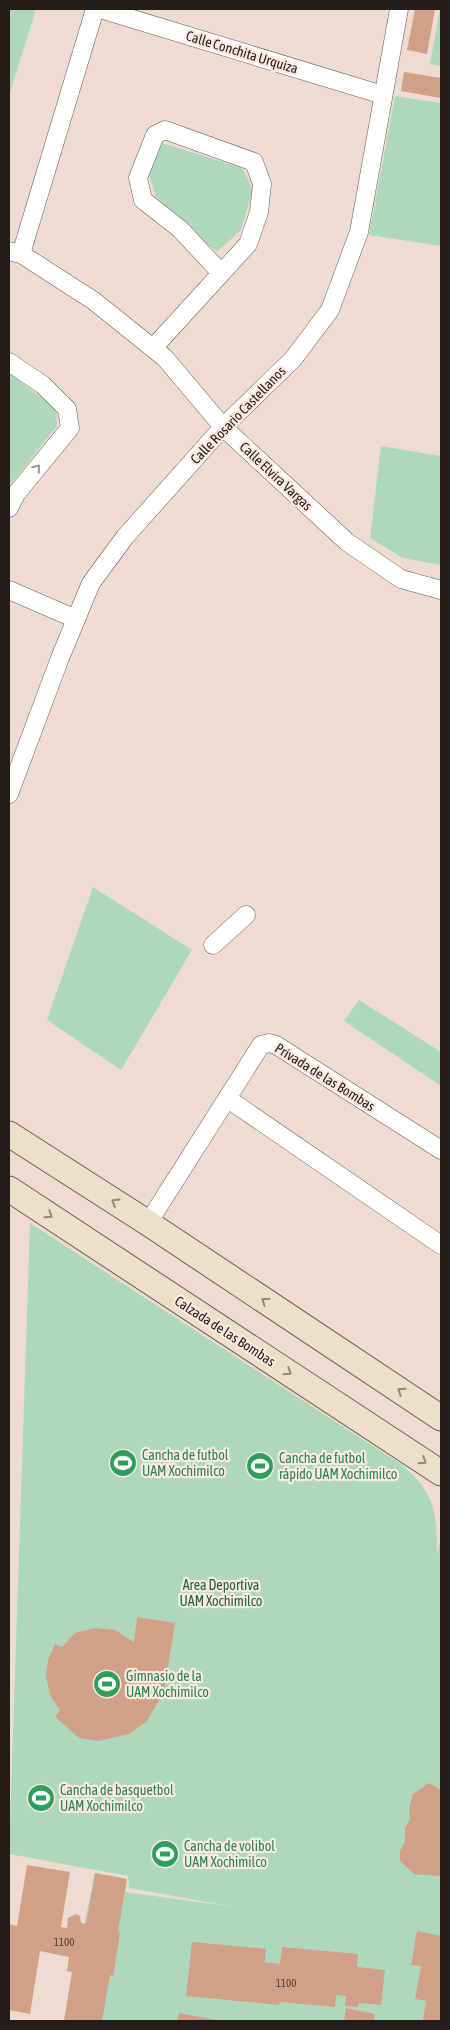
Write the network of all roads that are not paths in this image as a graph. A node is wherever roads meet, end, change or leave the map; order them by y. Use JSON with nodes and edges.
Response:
{"nodes":[{"id":1,"x":95,"y":9,"type":"edge"},
{"id":2,"x":100,"y":9,"type":"edge"},
{"id":3,"x":399,"y":9,"type":"edge"},
{"id":4,"x":383,"y":95,"type":"junction"},
{"id":5,"x":15,"y":252,"type":"edge"},
{"id":6,"x":221,"y":274,"type":"junction"},
{"id":7,"x":153,"y":348,"type":"junction"},
{"id":8,"x":9,"y":362,"type":"edge"},
{"id":9,"x":223,"y":427,"type":"junction"},
{"id":10,"x":9,"y":508,"type":"edge"},
{"id":11,"x":9,"y":590,"type":"edge"},
{"id":12,"x":441,"y":590,"type":"edge"},
{"id":13,"x":76,"y":619,"type":"junction"},
{"id":14,"x":9,"y":794,"type":"edge"},
{"id":15,"x":246,"y":915,"type":"dead end"},
{"id":16,"x":213,"y":944,"type":"dead end"},
{"id":17,"x":228,"y":1099,"type":"junction"},
{"id":18,"x":9,"y":1134,"type":"edge"},
{"id":19,"x":441,"y":1150,"type":"edge"},
{"id":20,"x":9,"y":1189,"type":"edge"},
{"id":21,"x":148,"y":1223,"type":"junction"},
{"id":22,"x":441,"y":1245,"type":"edge"},
{"id":23,"x":441,"y":1418,"type":"edge"},
{"id":24,"x":441,"y":1473,"type":"edge"}],
"edges":[{"from":1,"to":5,"type":"street"},
{"from":2,"to":4,"type":"street","name":"Calle Conchita Urquiza"},
{"from":3,"to":4,"type":"street","name":"Calle Rosario Castellanos"},
{"from":4,"to":9,"type":"street","name":"Calle Rosario Castellanos"},
{"from":5,"to":7,"type":"street","name":"Calle Elvira Vargas"},
{"from":6,"to":6,"type":"street"},
{"from":6,"to":7,"type":"street"},
{"from":7,"to":9,"type":"street","name":"Calle Elvira Vargas"},
{"from":10,"to":8,"type":"street","one_way":true},
{"from":9,"to":12,"type":"street","name":"Calle Elvira Vargas"},
{"from":9,"to":13,"type":"street","name":"Calle Rosario Castellanos"},
{"from":11,"to":13,"type":"street"},
{"from":13,"to":14,"type":"street","name":"Calle Rosario Castellanos"},
{"from":15,"to":16,"type":"street"},
{"from":17,"to":19,"type":"street","name":"Privada de las Bombas"},
{"from":17,"to":21,"type":"street","name":"Privada de las Bombas"},
{"from":17,"to":22,"type":"street"},
{"from":21,"to":18,"type":"main road","one_way":true},
{"from":20,"to":24,"type":"main road","name":"Calzada de las Bombas","one_way":true},
{"from":23,"to":21,"type":"main road","one_way":true}]}
